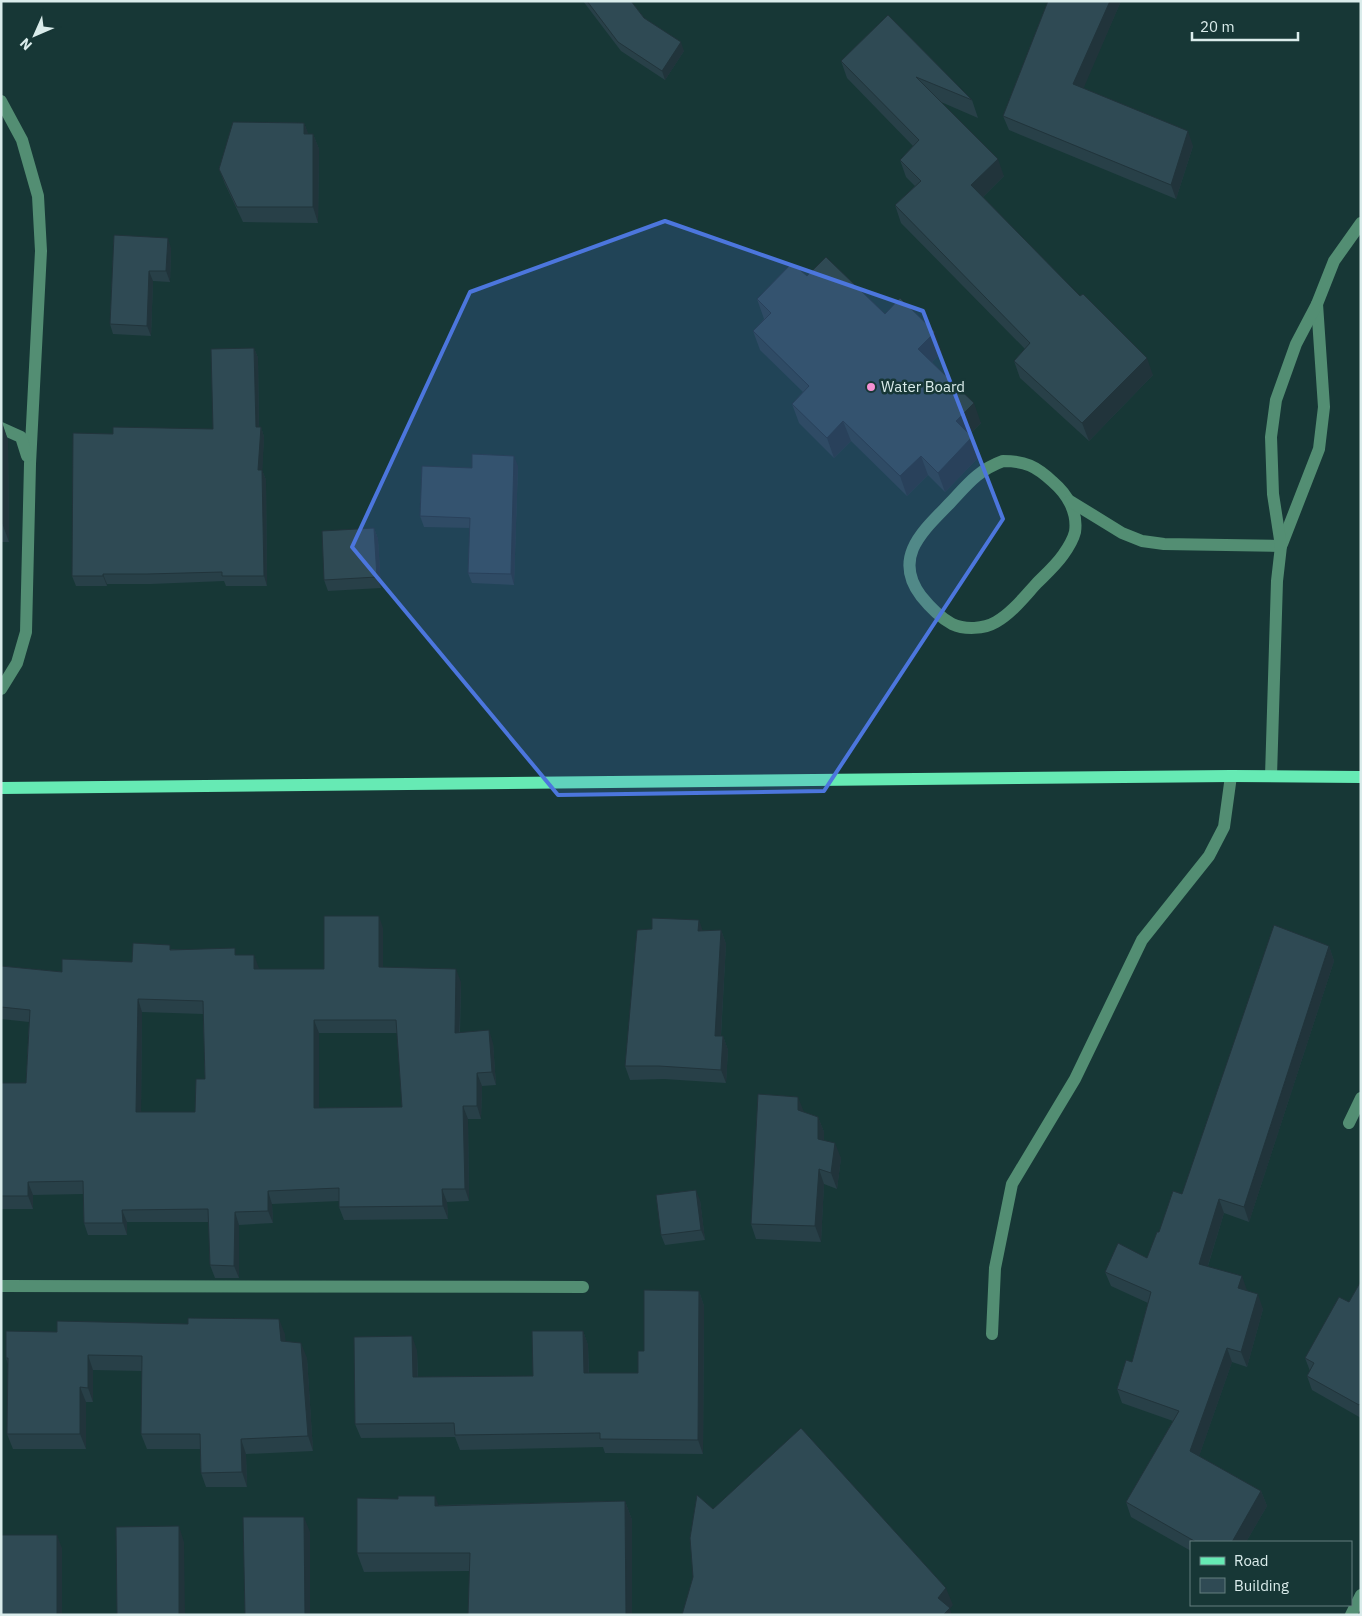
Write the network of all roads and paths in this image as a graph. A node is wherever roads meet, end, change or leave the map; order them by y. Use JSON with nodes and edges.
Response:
{"nodes":[{"id":1,"x":1,"y":100,"type":"edge"},
{"id":2,"x":1361,"y":223,"type":"edge"},
{"id":3,"x":1318,"y":304,"type":"junction"},
{"id":4,"x":1,"y":428,"type":"edge"},
{"id":5,"x":30,"y":464,"type":"junction"},
{"id":6,"x":1070,"y":501,"type":"junction"},
{"id":7,"x":1282,"y":546,"type":"junction"},
{"id":8,"x":1,"y":688,"type":"edge"},
{"id":9,"x":1231,"y":776,"type":"junction"},
{"id":10,"x":1271,"y":776,"type":"junction"},
{"id":11,"x":1361,"y":777,"type":"edge"},
{"id":12,"x":1,"y":788,"type":"edge"},
{"id":13,"x":1361,"y":1098,"type":"edge"},
{"id":14,"x":1349,"y":1123,"type":"dead end"},
{"id":15,"x":1,"y":1286,"type":"edge"},
{"id":16,"x":583,"y":1287,"type":"dead end"},
{"id":17,"x":992,"y":1334,"type":"dead end"},
{"id":18,"x":1361,"y":1595,"type":"edge"},
{"id":19,"x":1351,"y":1615,"type":"edge"}],
"edges":[{"from":1,"to":5,"type":"street"},
{"from":2,"to":3,"type":"street"},
{"from":3,"to":7,"type":"street"},
{"from":3,"to":7,"type":"street"},
{"from":4,"to":5,"type":"street"},
{"from":5,"to":8,"type":"street"},
{"from":6,"to":6,"type":"street"},
{"from":6,"to":7,"type":"street"},
{"from":7,"to":10,"type":"street"},
{"from":9,"to":10,"type":"main road"},
{"from":9,"to":12,"type":"main road"},
{"from":9,"to":17,"type":"street"},
{"from":10,"to":11,"type":"main road"},
{"from":13,"to":14,"type":"street"},
{"from":15,"to":16,"type":"street"},
{"from":18,"to":19,"type":"street"}]}
